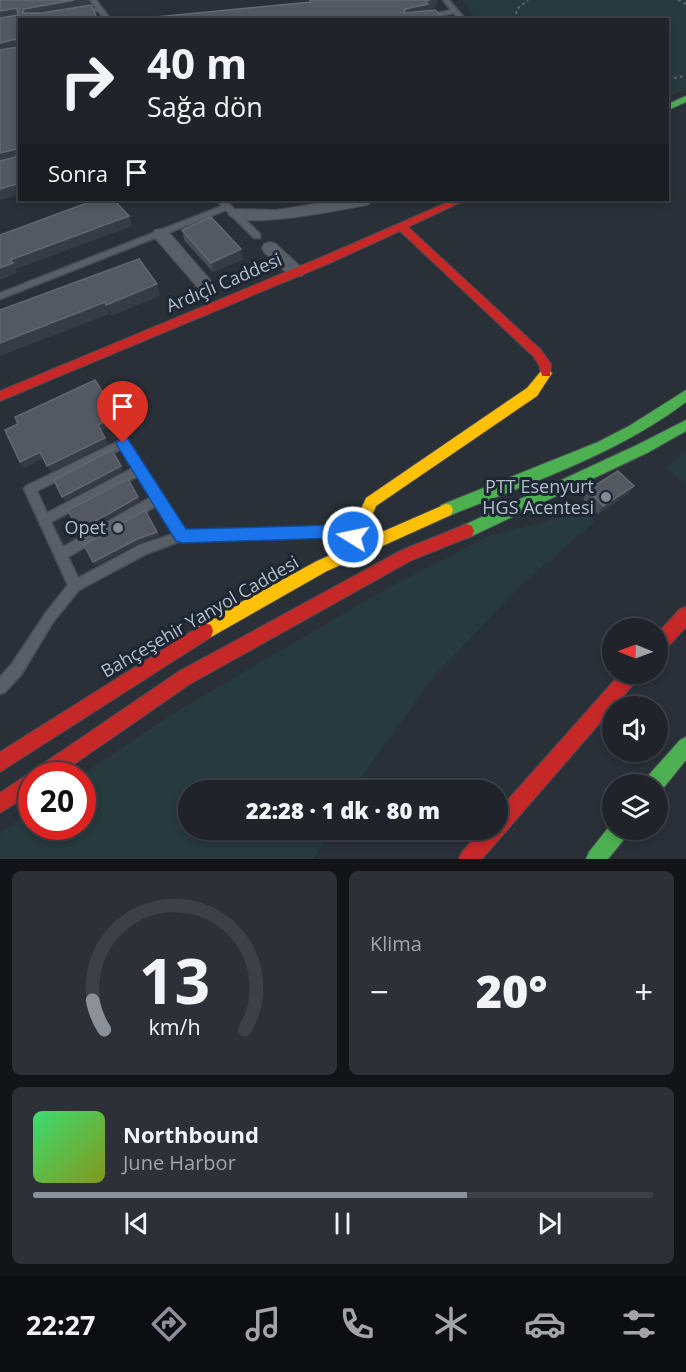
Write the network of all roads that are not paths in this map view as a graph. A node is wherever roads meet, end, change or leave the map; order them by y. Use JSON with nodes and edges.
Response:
{"nodes":[{"id":1,"x":93,"y":0,"type":"edge"},
{"id":2,"x":446,"y":0,"type":"edge"},
{"id":3,"x":101,"y":9,"type":"junction"},
{"id":4,"x":455,"y":11,"type":"junction"},
{"id":5,"x":69,"y":14,"type":"edge"},
{"id":6,"x":107,"y":18,"type":"edge"},
{"id":7,"x":418,"y":18,"type":"edge"},
{"id":8,"x":461,"y":18,"type":"edge"},
{"id":9,"x":686,"y":99,"type":"edge"},
{"id":10,"x":669,"y":107,"type":"edge"},
{"id":11,"x":361,"y":201,"type":"edge"},
{"id":12,"x":458,"y":201,"type":"edge"},
{"id":13,"x":228,"y":207,"type":"edge"},
{"id":14,"x":401,"y":226,"type":"junction"},
{"id":15,"x":161,"y":234,"type":"junction"},
{"id":16,"x":264,"y":242,"type":"joint"},
{"id":17,"x":296,"y":272,"type":"junction"},
{"id":18,"x":205,"y":285,"type":"dead end"},
{"id":19,"x":0,"y":296,"type":"edge"},
{"id":20,"x":686,"y":395,"type":"edge"},
{"id":21,"x":0,"y":396,"type":"edge"},
{"id":22,"x":686,"y":425,"type":"edge"},
{"id":23,"x":470,"y":436,"type":"junction"},
{"id":24,"x":140,"y":470,"type":"junction"},
{"id":25,"x":432,"y":475,"type":"dead end"},
{"id":26,"x":158,"y":500,"type":"junction"},
{"id":27,"x":433,"y":500,"type":"dead end"},
{"id":28,"x":447,"y":511,"type":"junction"},
{"id":29,"x":44,"y":520,"type":"junction"},
{"id":30,"x":182,"y":536,"type":"junction"},
{"id":31,"x":370,"y":543,"type":"junction"},
{"id":32,"x":60,"y":555,"type":"junction"},
{"id":33,"x":75,"y":586,"type":"junction"},
{"id":34,"x":686,"y":615,"type":"edge"},
{"id":35,"x":668,"y":634,"type":"edge"},
{"id":36,"x":621,"y":684,"type":"edge"},
{"id":37,"x":0,"y":687,"type":"edge"},
{"id":38,"x":686,"y":746,"type":"edge"},
{"id":39,"x":61,"y":762,"type":"edge"},
{"id":40,"x":0,"y":763,"type":"edge"},
{"id":41,"x":662,"y":774,"type":"edge"},
{"id":42,"x":18,"y":792,"type":"edge"},
{"id":43,"x":0,"y":804,"type":"edge"},
{"id":44,"x":508,"y":813,"type":"edge"},
{"id":45,"x":485,"y":840,"type":"edge"},
{"id":46,"x":611,"y":840,"type":"edge"},
{"id":47,"x":468,"y":859,"type":"edge"},
{"id":48,"x":596,"y":859,"type":"edge"}],
"edges":[{"from":1,"to":3,"type":"lane"},
{"from":2,"to":4,"type":"lane"},
{"from":3,"to":5,"type":"lane"},
{"from":3,"to":6,"type":"lane"},
{"from":4,"to":7,"type":"lane"},
{"from":4,"to":8,"type":"lane"},
{"from":9,"to":10,"type":"main road"},
{"from":11,"to":13,"type":"street"},
{"from":12,"to":14,"type":"main road","name":"Ardıçlı Caddesi"},
{"from":13,"to":15,"type":"lane"},
{"from":13,"to":16,"type":"lane"},
{"from":14,"to":17,"type":"main road","name":"Ardıçlı Caddesi"},
{"from":14,"to":23,"type":"main road"},
{"from":15,"to":18,"type":"street"},
{"from":15,"to":19,"type":"lane"},
{"from":16,"to":17,"type":"street"},
{"from":17,"to":21,"type":"main road","name":"Ardıçlı Caddesi"},
{"from":20,"to":28,"type":"main road","name":"Bahçeşehir Yanyol Caddesi"},
{"from":22,"to":39,"type":"main road"},
{"from":23,"to":25,"type":"main road"},
{"from":23,"to":31,"type":"main road"},
{"from":24,"to":26,"type":"lane"},
{"from":24,"to":29,"type":"lane"},
{"from":24,"to":29,"type":"lane"},
{"from":26,"to":30,"type":"lane"},
{"from":26,"to":32,"type":"lane"},
{"from":27,"to":28,"type":"main road"},
{"from":28,"to":31,"type":"main road","name":"Bahçeşehir Yanyol Caddesi"},
{"from":29,"to":32,"type":"lane"},
{"from":30,"to":31,"type":"lane"},
{"from":30,"to":33,"type":"lane"},
{"from":31,"to":40,"type":"main road","name":"Bahçeşehir Yanyol Caddesi"},
{"from":32,"to":33,"type":"lane"},
{"from":33,"to":37,"type":"lane"},
{"from":34,"to":35,"type":"main road"},
{"from":36,"to":44,"type":"main road"},
{"from":38,"to":41,"type":"main road"},
{"from":42,"to":43,"type":"main road"},
{"from":45,"to":47,"type":"main road"},
{"from":46,"to":48,"type":"main road"}]}
